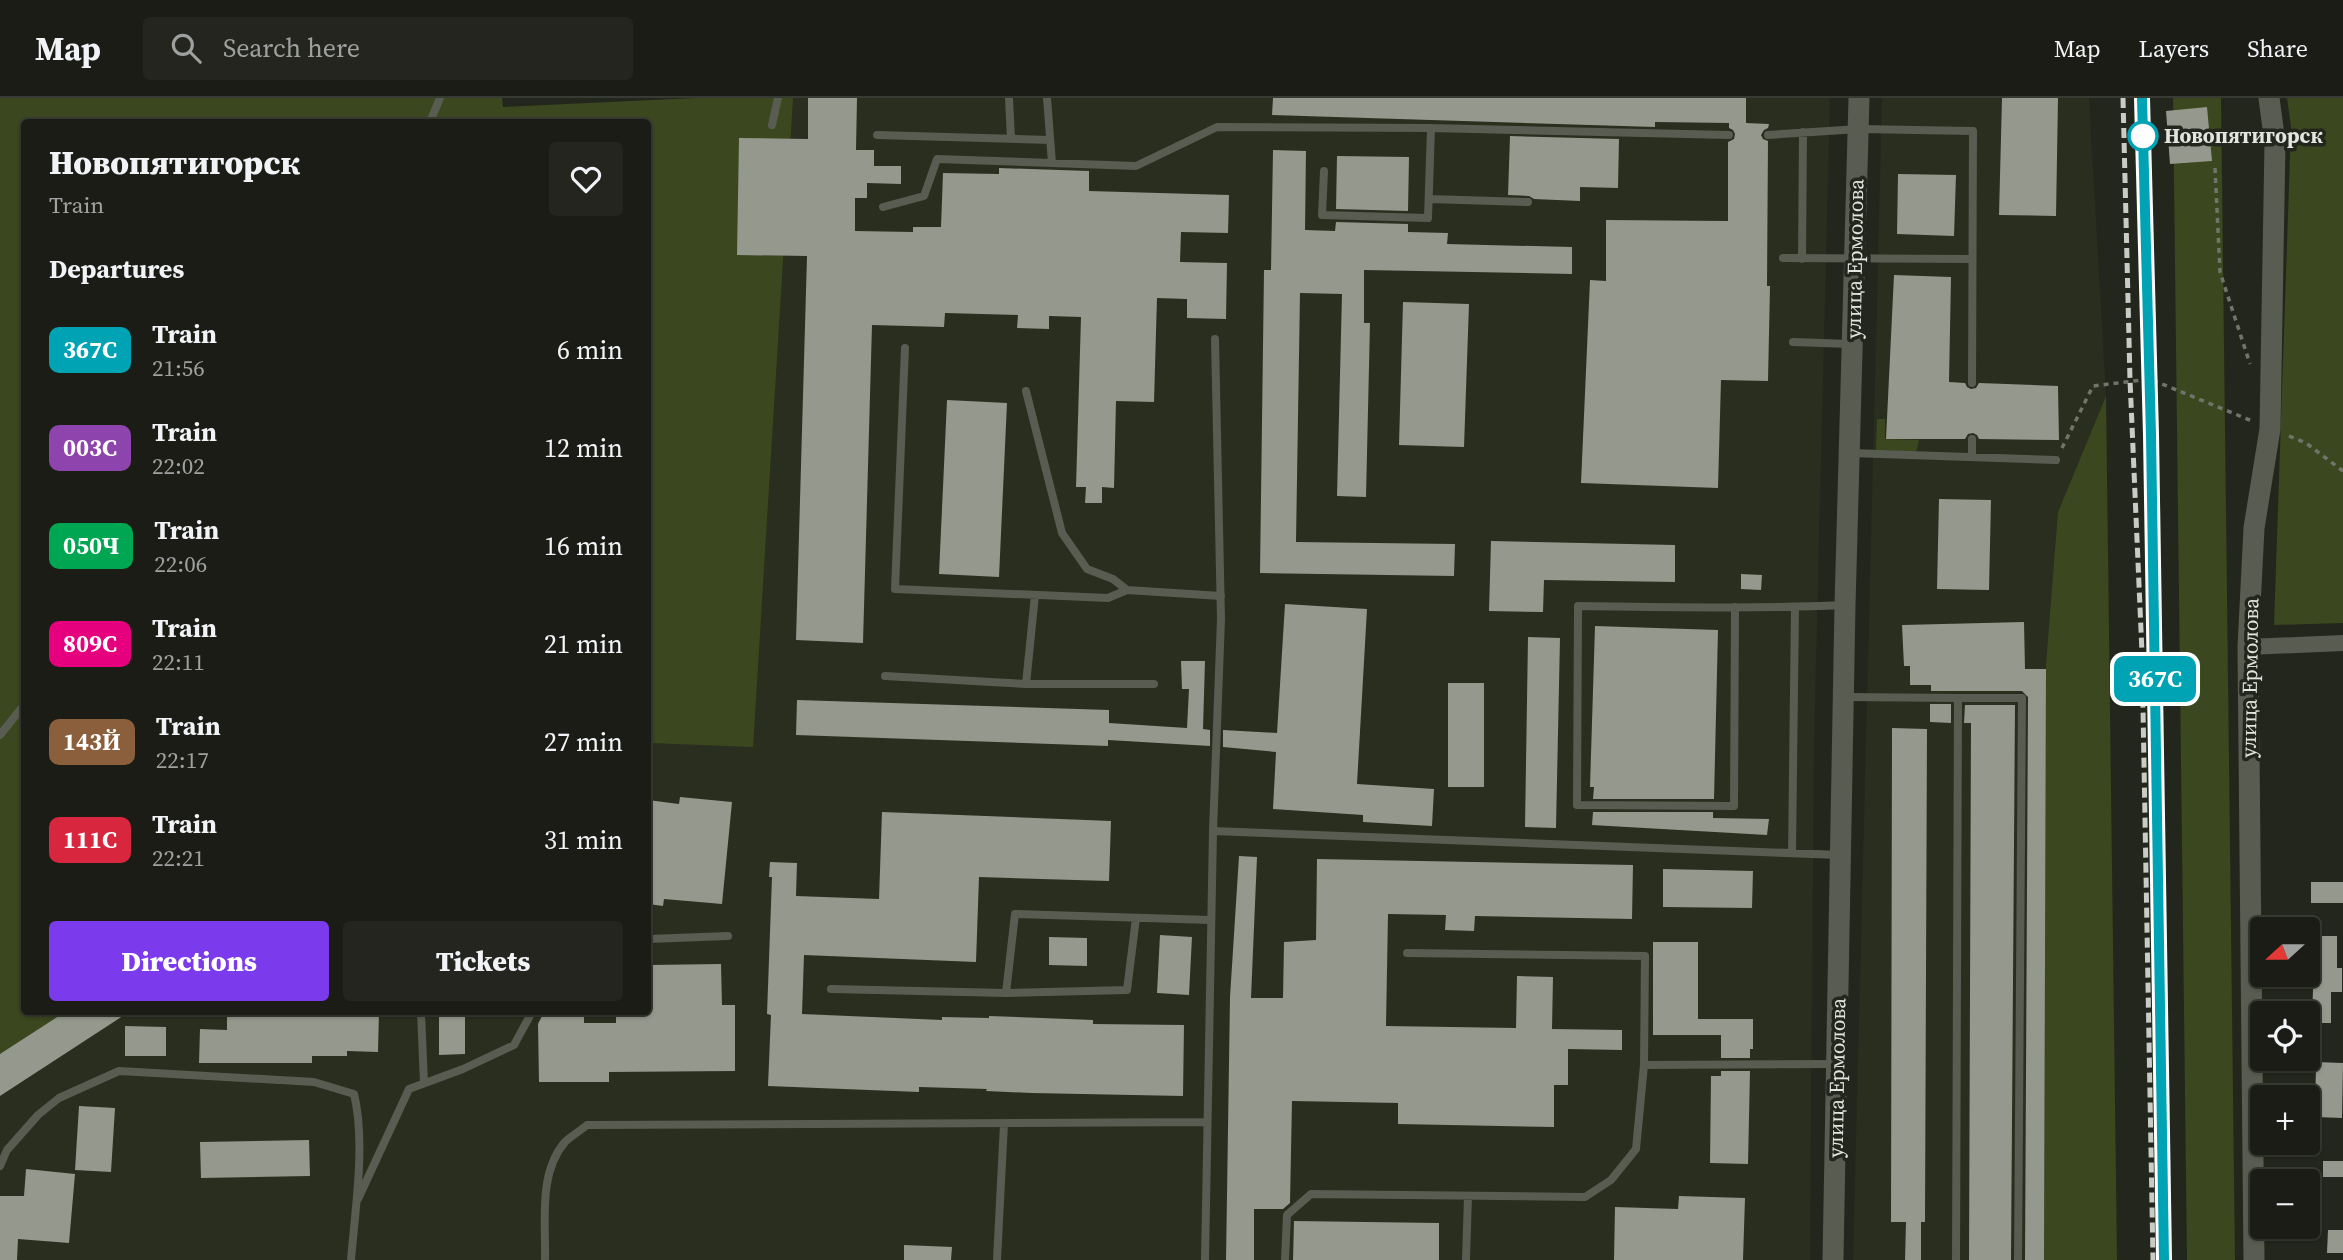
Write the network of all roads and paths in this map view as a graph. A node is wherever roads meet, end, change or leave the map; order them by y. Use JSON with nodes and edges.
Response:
{"nodes":[{"id":1,"x":440,"y":98,"type":"edge"},
{"id":2,"x":778,"y":98,"type":"edge"},
{"id":3,"x":1009,"y":98,"type":"edge"},
{"id":4,"x":1047,"y":98,"type":"edge"},
{"id":5,"x":1859,"y":98,"type":"edge"},
{"id":6,"x":2269,"y":98,"type":"edge"},
{"id":7,"x":431,"y":119,"type":"edge"},
{"id":8,"x":772,"y":125,"type":"dead end"},
{"id":9,"x":1431,"y":128,"type":"junction"},
{"id":10,"x":1858,"y":129,"type":"junction"},
{"id":11,"x":1803,"y":132,"type":"junction"},
{"id":12,"x":877,"y":135,"type":"dead end"},
{"id":13,"x":1729,"y":135,"type":"dead end"},
{"id":14,"x":1768,"y":135,"type":"dead end"},
{"id":15,"x":1011,"y":139,"type":"junction"},
{"id":16,"x":1050,"y":140,"type":"junction"},
{"id":17,"x":1052,"y":163,"type":"junction"},
{"id":18,"x":1324,"y":171,"type":"dead end"},
{"id":19,"x":1429,"y":199,"type":"junction"},
{"id":20,"x":1528,"y":202,"type":"dead end"},
{"id":21,"x":883,"y":207,"type":"dead end"},
{"id":22,"x":1783,"y":258,"type":"dead end"},
{"id":23,"x":1802,"y":258,"type":"junction"},
{"id":24,"x":1972,"y":259,"type":"junction"},
{"id":25,"x":1855,"y":260,"type":"junction"},
{"id":26,"x":1214,"y":339,"type":"dead end"},
{"id":27,"x":1793,"y":342,"type":"dead end"},
{"id":28,"x":1853,"y":344,"type":"junction"},
{"id":29,"x":905,"y":348,"type":"dead end"},
{"id":30,"x":1972,"y":383,"type":"dead end"},
{"id":31,"x":1026,"y":391,"type":"dead end"},
{"id":32,"x":2270,"y":429,"type":"junction"},
{"id":33,"x":1972,"y":439,"type":"dead end"},
{"id":34,"x":1851,"y":453,"type":"junction"},
{"id":35,"x":1972,"y":457,"type":"junction"},
{"id":36,"x":2056,"y":460,"type":"joint"},
{"id":37,"x":1127,"y":590,"type":"junction"},
{"id":38,"x":1035,"y":595,"type":"junction"},
{"id":39,"x":1221,"y":596,"type":"junction"},
{"id":40,"x":1845,"y":605,"type":"junction"},
{"id":41,"x":1735,"y":607,"type":"junction"},
{"id":42,"x":1795,"y":607,"type":"junction"},
{"id":43,"x":2343,"y":643,"type":"edge"},
{"id":44,"x":2248,"y":647,"type":"junction"},
{"id":45,"x":885,"y":676,"type":"dead end"},
{"id":46,"x":1027,"y":684,"type":"junction"},
{"id":47,"x":1154,"y":684,"type":"dead end"},
{"id":48,"x":1844,"y":697,"type":"junction"},
{"id":49,"x":1958,"y":698,"type":"junction"},
{"id":50,"x":21,"y":709,"type":"edge"},
{"id":51,"x":0,"y":735,"type":"edge"},
{"id":52,"x":1213,"y":831,"type":"junction"},
{"id":53,"x":1792,"y":853,"type":"junction"},
{"id":54,"x":1842,"y":855,"type":"junction"},
{"id":55,"x":1136,"y":918,"type":"junction"},
{"id":56,"x":1211,"y":920,"type":"junction"},
{"id":57,"x":728,"y":936,"type":"dead end"},
{"id":58,"x":651,"y":939,"type":"edge"},
{"id":59,"x":1407,"y":953,"type":"dead end"},
{"id":60,"x":831,"y":989,"type":"dead end"},
{"id":61,"x":1006,"y":993,"type":"junction"},
{"id":62,"x":421,"y":1015,"type":"edge"},
{"id":63,"x":530,"y":1015,"type":"edge"},
{"id":64,"x":1838,"y":1064,"type":"junction"},
{"id":65,"x":1644,"y":1065,"type":"junction"},
{"id":66,"x":424,"y":1083,"type":"junction"},
{"id":67,"x":1207,"y":1122,"type":"junction"},
{"id":68,"x":1003,"y":1124,"type":"junction"},
{"id":69,"x":0,"y":1166,"type":"edge"},
{"id":70,"x":1468,"y":1196,"type":"junction"},
{"id":71,"x":355,"y":1205,"type":"junction"},
{"id":72,"x":351,"y":1260,"type":"edge"},
{"id":73,"x":545,"y":1260,"type":"edge"},
{"id":74,"x":997,"y":1260,"type":"edge"},
{"id":75,"x":1205,"y":1260,"type":"edge"},
{"id":76,"x":1285,"y":1260,"type":"edge"},
{"id":77,"x":1466,"y":1260,"type":"edge"},
{"id":78,"x":1833,"y":1260,"type":"edge"},
{"id":79,"x":1956,"y":1260,"type":"edge"},
{"id":80,"x":2018,"y":1260,"type":"edge"},
{"id":81,"x":2254,"y":1260,"type":"edge"}],
"edges":[{"from":1,"to":7,"type":"lane"},
{"from":2,"to":8,"type":"lane"},
{"from":3,"to":15,"type":"lane"},
{"from":4,"to":16,"type":"lane"},
{"from":5,"to":10,"type":"main road","name":"улица Ермолова"},
{"from":6,"to":32,"type":"main road","name":"улица Ермолова"},
{"from":9,"to":13,"type":"lane"},
{"from":9,"to":17,"type":"lane"},
{"from":9,"to":19,"type":"lane"},
{"from":10,"to":11,"type":"lane"},
{"from":10,"to":24,"type":"lane"},
{"from":10,"to":25,"type":"main road","name":"улица Ермолова"},
{"from":11,"to":14,"type":"lane"},
{"from":11,"to":23,"type":"lane"},
{"from":12,"to":15,"type":"lane"},
{"from":15,"to":16,"type":"lane"},
{"from":16,"to":17,"type":"lane"},
{"from":17,"to":21,"type":"lane"},
{"from":18,"to":19,"type":"lane"},
{"from":19,"to":20,"type":"lane"},
{"from":22,"to":23,"type":"lane"},
{"from":23,"to":25,"type":"lane"},
{"from":24,"to":25,"type":"lane"},
{"from":24,"to":30,"type":"lane"},
{"from":25,"to":28,"type":"main road","name":"улица Ермолова"},
{"from":26,"to":39,"type":"lane"},
{"from":27,"to":28,"type":"lane"},
{"from":28,"to":34,"type":"main road","name":"улица Ермолова"},
{"from":29,"to":38,"type":"lane"},
{"from":31,"to":37,"type":"lane"},
{"from":32,"to":36,"type":"path"},
{"from":32,"to":44,"type":"main road","name":"улица Ермолова"},
{"from":33,"to":35,"type":"lane"},
{"from":34,"to":35,"type":"lane"},
{"from":34,"to":40,"type":"main road","name":"улица Ермолова"},
{"from":35,"to":36,"type":"lane"},
{"from":37,"to":38,"type":"lane"},
{"from":37,"to":39,"type":"lane"},
{"from":38,"to":46,"type":"lane"},
{"from":39,"to":52,"type":"lane"},
{"from":40,"to":42,"type":"lane"},
{"from":40,"to":48,"type":"main road","name":"улица Ермолова"},
{"from":41,"to":41,"type":"lane"},
{"from":41,"to":42,"type":"lane"},
{"from":42,"to":53,"type":"lane"},
{"from":43,"to":44,"type":"street"},
{"from":44,"to":81,"type":"main road","name":"улица Ермолова"},
{"from":45,"to":46,"type":"lane"},
{"from":46,"to":47,"type":"lane"},
{"from":48,"to":49,"type":"lane"},
{"from":48,"to":54,"type":"main road","name":"улица Ермолова"},
{"from":49,"to":79,"type":"lane"},
{"from":49,"to":80,"type":"lane"},
{"from":50,"to":51,"type":"lane"},
{"from":52,"to":53,"type":"lane"},
{"from":52,"to":56,"type":"lane"},
{"from":53,"to":54,"type":"lane"},
{"from":54,"to":64,"type":"main road","name":"улица Ермолова"},
{"from":55,"to":56,"type":"lane"},
{"from":55,"to":61,"type":"lane"},
{"from":55,"to":61,"type":"lane"},
{"from":56,"to":67,"type":"lane"},
{"from":57,"to":58,"type":"lane"},
{"from":59,"to":65,"type":"lane"},
{"from":60,"to":61,"type":"lane"},
{"from":62,"to":66,"type":"lane"},
{"from":63,"to":66,"type":"lane"},
{"from":64,"to":65,"type":"lane"},
{"from":64,"to":78,"type":"main road","name":"улица Ермолова"},
{"from":65,"to":70,"type":"lane"},
{"from":66,"to":71,"type":"lane"},
{"from":67,"to":68,"type":"lane"},
{"from":67,"to":75,"type":"lane"},
{"from":68,"to":73,"type":"lane"},
{"from":68,"to":74,"type":"lane"},
{"from":69,"to":71,"type":"lane"},
{"from":70,"to":76,"type":"lane"},
{"from":70,"to":77,"type":"lane"},
{"from":71,"to":72,"type":"lane"}]}
